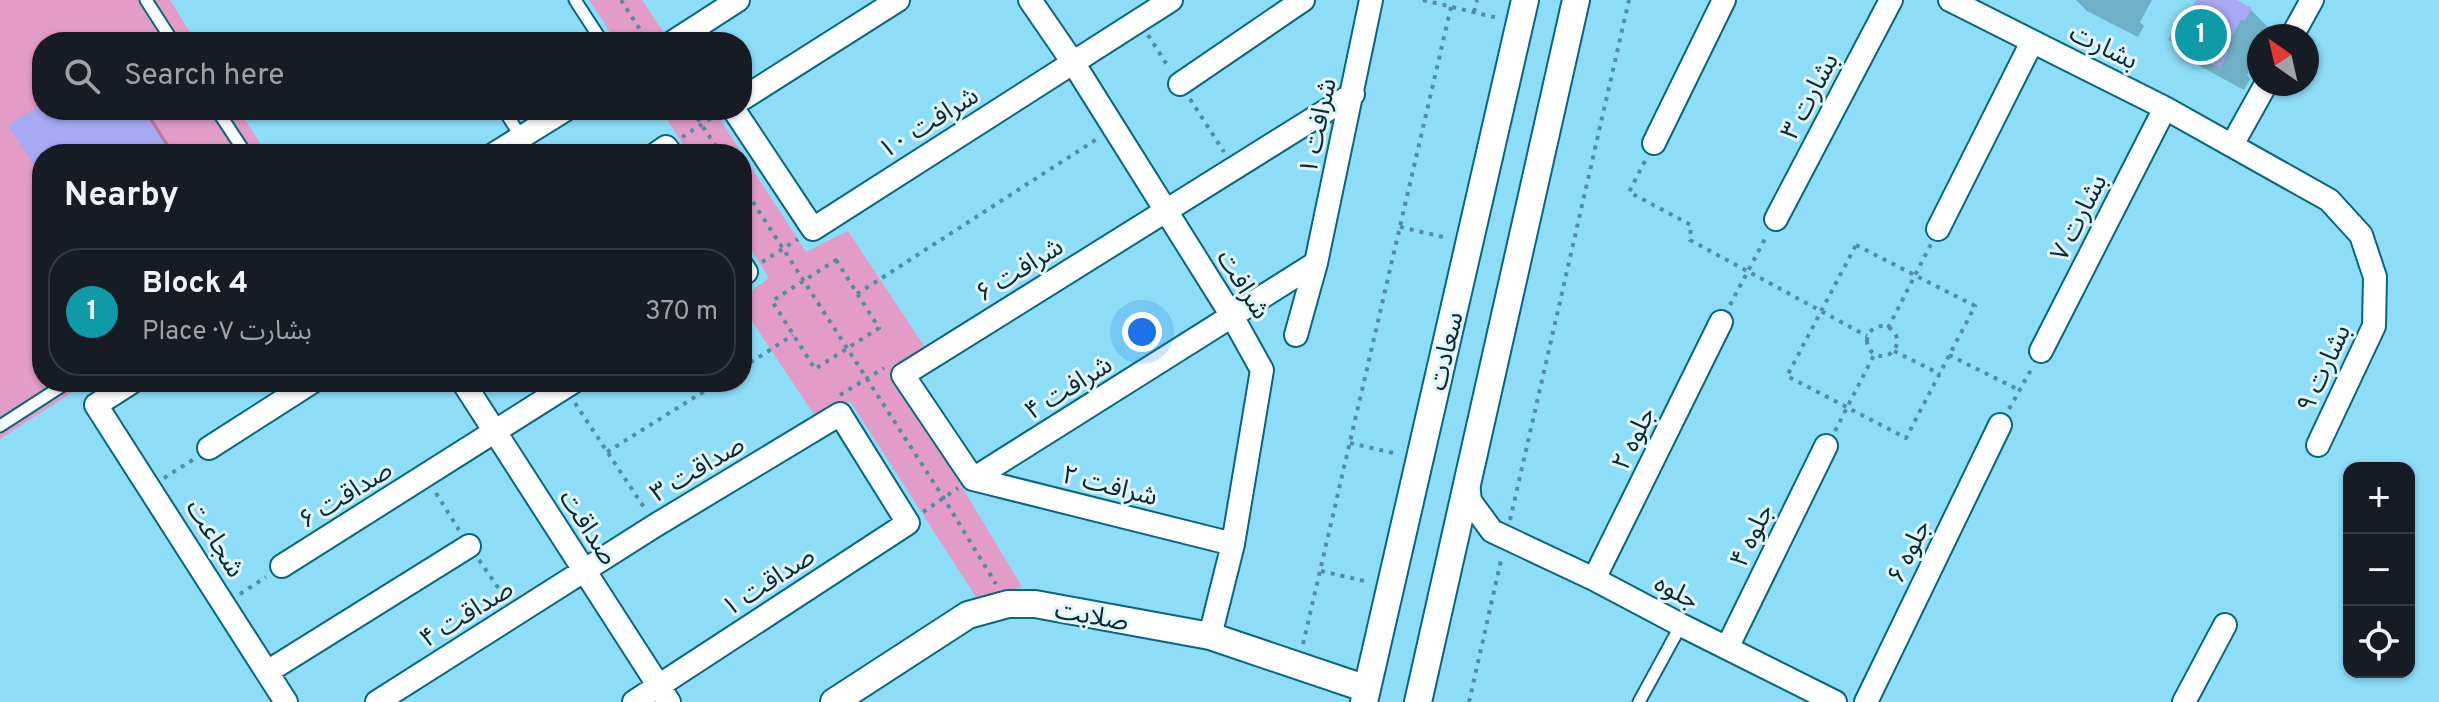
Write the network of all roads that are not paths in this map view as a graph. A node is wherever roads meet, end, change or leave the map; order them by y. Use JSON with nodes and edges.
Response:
{"nodes":[{"id":1,"x":146,"y":0,"type":"edge"},
{"id":2,"x":575,"y":0,"type":"edge"},
{"id":3,"x":738,"y":0,"type":"edge"},
{"id":4,"x":898,"y":0,"type":"edge"},
{"id":5,"x":1030,"y":0,"type":"edge"},
{"id":6,"x":1171,"y":0,"type":"edge"},
{"id":7,"x":1303,"y":0,"type":"edge"},
{"id":8,"x":1371,"y":0,"type":"edge"},
{"id":9,"x":1576,"y":0,"type":"edge"},
{"id":10,"x":1724,"y":0,"type":"edge"},
{"id":11,"x":1891,"y":0,"type":"edge"},
{"id":12,"x":1950,"y":0,"type":"edge"},
{"id":13,"x":2312,"y":0,"type":"edge"},
{"id":14,"x":1523,"y":12,"type":"edge"},
{"id":15,"x":2299,"y":24,"type":"edge"},
{"id":16,"x":167,"y":32,"type":"edge"},
{"id":17,"x":596,"y":32,"type":"edge"},
{"id":18,"x":688,"y":32,"type":"edge"},
{"id":19,"x":2032,"y":42,"type":"junction"},
{"id":20,"x":1074,"y":64,"type":"junction"},
{"id":21,"x":1180,"y":84,"type":"dead end"},
{"id":22,"x":752,"y":93,"type":"edge"},
{"id":23,"x":1353,"y":94,"type":"junction"},
{"id":24,"x":2259,"y":96,"type":"edge"},
{"id":25,"x":2165,"y":108,"type":"junction"},
{"id":26,"x":224,"y":120,"type":"edge"},
{"id":27,"x":510,"y":120,"type":"edge"},
{"id":28,"x":549,"y":120,"type":"edge"},
{"id":29,"x":741,"y":120,"type":"edge"},
{"id":30,"x":521,"y":137,"type":"junction"},
{"id":31,"x":1654,"y":143,"type":"road end"},
{"id":32,"x":239,"y":144,"type":"edge"},
{"id":33,"x":510,"y":144,"type":"edge"},
{"id":34,"x":2232,"y":145,"type":"junction"},
{"id":35,"x":1164,"y":210,"type":"junction"},
{"id":36,"x":1776,"y":219,"type":"road end"},
{"id":37,"x":1938,"y":229,"type":"road end"},
{"id":38,"x":1316,"y":263,"type":"junction"},
{"id":39,"x":1232,"y":316,"type":"junction"},
{"id":40,"x":1721,"y":322,"type":"road end"},
{"id":41,"x":1296,"y":335,"type":"dead end"},
{"id":42,"x":2041,"y":351,"type":"road end"},
{"id":43,"x":53,"y":392,"type":"edge"},
{"id":44,"x":116,"y":392,"type":"edge"},
{"id":45,"x":296,"y":392,"type":"edge"},
{"id":46,"x":469,"y":392,"type":"edge"},
{"id":47,"x":558,"y":392,"type":"edge"},
{"id":48,"x":2000,"y":425,"type":"road end"},
{"id":49,"x":0,"y":426,"type":"edge"},
{"id":50,"x":496,"y":433,"type":"junction"},
{"id":51,"x":2318,"y":445,"type":"dead end"},
{"id":52,"x":1826,"y":446,"type":"road end"},
{"id":53,"x":209,"y":448,"type":"road end"},
{"id":54,"x":973,"y":479,"type":"junction"},
{"id":55,"x":1468,"y":480,"type":"junction"},
{"id":56,"x":908,"y":523,"type":"joint"},
{"id":57,"x":1499,"y":534,"type":"junction"},
{"id":58,"x":1233,"y":544,"type":"junction"},
{"id":59,"x":469,"y":546,"type":"dead end"},
{"id":60,"x":1452,"y":550,"type":"junction"},
{"id":61,"x":282,"y":566,"type":"road end"},
{"id":62,"x":584,"y":572,"type":"junction"},
{"id":63,"x":1594,"y":579,"type":"junction"},
{"id":64,"x":1681,"y":625,"type":"junction"},
{"id":65,"x":2225,"y":625,"type":"dead end"},
{"id":66,"x":1210,"y":636,"type":"junction"},
{"id":67,"x":1727,"y":648,"type":"junction"},
{"id":68,"x":267,"y":672,"type":"junction"},
{"id":69,"x":664,"y":694,"type":"edge"},
{"id":70,"x":1366,"y":696,"type":"edge"},
{"id":71,"x":286,"y":702,"type":"edge"},
{"id":72,"x":377,"y":702,"type":"edge"},
{"id":73,"x":634,"y":702,"type":"edge"},
{"id":74,"x":834,"y":702,"type":"edge"},
{"id":75,"x":1418,"y":702,"type":"edge"},
{"id":76,"x":1639,"y":702,"type":"edge"},
{"id":77,"x":1835,"y":702,"type":"edge"},
{"id":78,"x":1866,"y":702,"type":"edge"},
{"id":79,"x":2184,"y":702,"type":"edge"}],
"edges":[{"from":1,"to":16,"type":"lane"},
{"from":2,"to":17,"type":"lane"},
{"from":3,"to":18,"type":"street"},
{"from":4,"to":22,"type":"street"},
{"from":5,"to":20,"type":"street","name":"شرافت"},
{"from":6,"to":20,"type":"street","name":"شرافت ۱۰"},
{"from":7,"to":21,"type":"street"},
{"from":8,"to":23,"type":"street","name":"شرافت ۱"},
{"from":9,"to":55,"type":"street","name":"سعادت"},
{"from":10,"to":31,"type":"street"},
{"from":11,"to":36,"type":"street","name":"بشارت ۳"},
{"from":12,"to":19,"type":"street","name":"بشارت"},
{"from":13,"to":15,"type":"street"},
{"from":14,"to":70,"type":"street","name":"سعادت"},
{"from":19,"to":25,"type":"street","name":"بشارت"},
{"from":19,"to":37,"type":"street"},
{"from":20,"to":29,"type":"street","name":"شرافت ۱۰"},
{"from":20,"to":35,"type":"street","name":"شرافت"},
{"from":23,"to":35,"type":"street","name":"شرافت ۶"},
{"from":23,"to":38,"type":"street","name":"شرافت ۱"},
{"from":24,"to":34,"type":"street"},
{"from":25,"to":34,"type":"street","name":"بشارت"},
{"from":25,"to":42,"type":"street","name":"بشارت ۷"},
{"from":26,"to":32,"type":"lane"},
{"from":27,"to":30,"type":"lane"},
{"from":28,"to":30,"type":"street"},
{"from":30,"to":33,"type":"street"},
{"from":34,"to":51,"type":"street","name":"بشارت ۹"},
{"from":35,"to":39,"type":"street","name":"شرافت"},
{"from":35,"to":54,"type":"street","name":"شرافت ۶"},
{"from":38,"to":39,"type":"street"},
{"from":38,"to":41,"type":"street","name":"شرافت ۱"},
{"from":39,"to":54,"type":"street","name":"شرافت ۴"},
{"from":39,"to":58,"type":"street","name":"شرافت"},
{"from":40,"to":63,"type":"street","name":"جلوه ۲"},
{"from":43,"to":49,"type":"lane"},
{"from":44,"to":68,"type":"street","name":"شجاعت"},
{"from":45,"to":53,"type":"street"},
{"from":46,"to":50,"type":"street","name":"صداقت"},
{"from":47,"to":50,"type":"street","name":"صداقت ۶"},
{"from":48,"to":78,"type":"street","name":"جلوه ۶"},
{"from":50,"to":61,"type":"street","name":"صداقت ۶"},
{"from":50,"to":62,"type":"street","name":"صداقت"},
{"from":52,"to":67,"type":"street","name":"جلوه ۴"},
{"from":54,"to":58,"type":"street","name":"شرافت ۲"},
{"from":55,"to":57,"type":"street"},
{"from":55,"to":60,"type":"street","name":"سعادت"},
{"from":56,"to":62,"type":"street","name":"صداقت ۳"},
{"from":56,"to":69,"type":"street","name":"صداقت ۱"},
{"from":57,"to":60,"type":"street"},
{"from":57,"to":63,"type":"street","name":"جلوه"},
{"from":58,"to":66,"type":"street","name":"شرافت"},
{"from":59,"to":68,"type":"street"},
{"from":60,"to":75,"type":"street","name":"سعادت"},
{"from":62,"to":69,"type":"street","name":"صداقت"},
{"from":62,"to":72,"type":"street","name":"صداقت ۴"},
{"from":63,"to":64,"type":"street","name":"جلوه"},
{"from":64,"to":67,"type":"street","name":"جلوه"},
{"from":64,"to":76,"type":"lane"},
{"from":65,"to":79,"type":"street"},
{"from":66,"to":70,"type":"street","name":"صلابت"},
{"from":66,"to":74,"type":"street","name":"صلابت"},
{"from":67,"to":77,"type":"street","name":"جلوه"},
{"from":68,"to":71,"type":"street","name":"شجاعت"},
{"from":69,"to":73,"type":"street","name":"صداقت ۱"}]}
